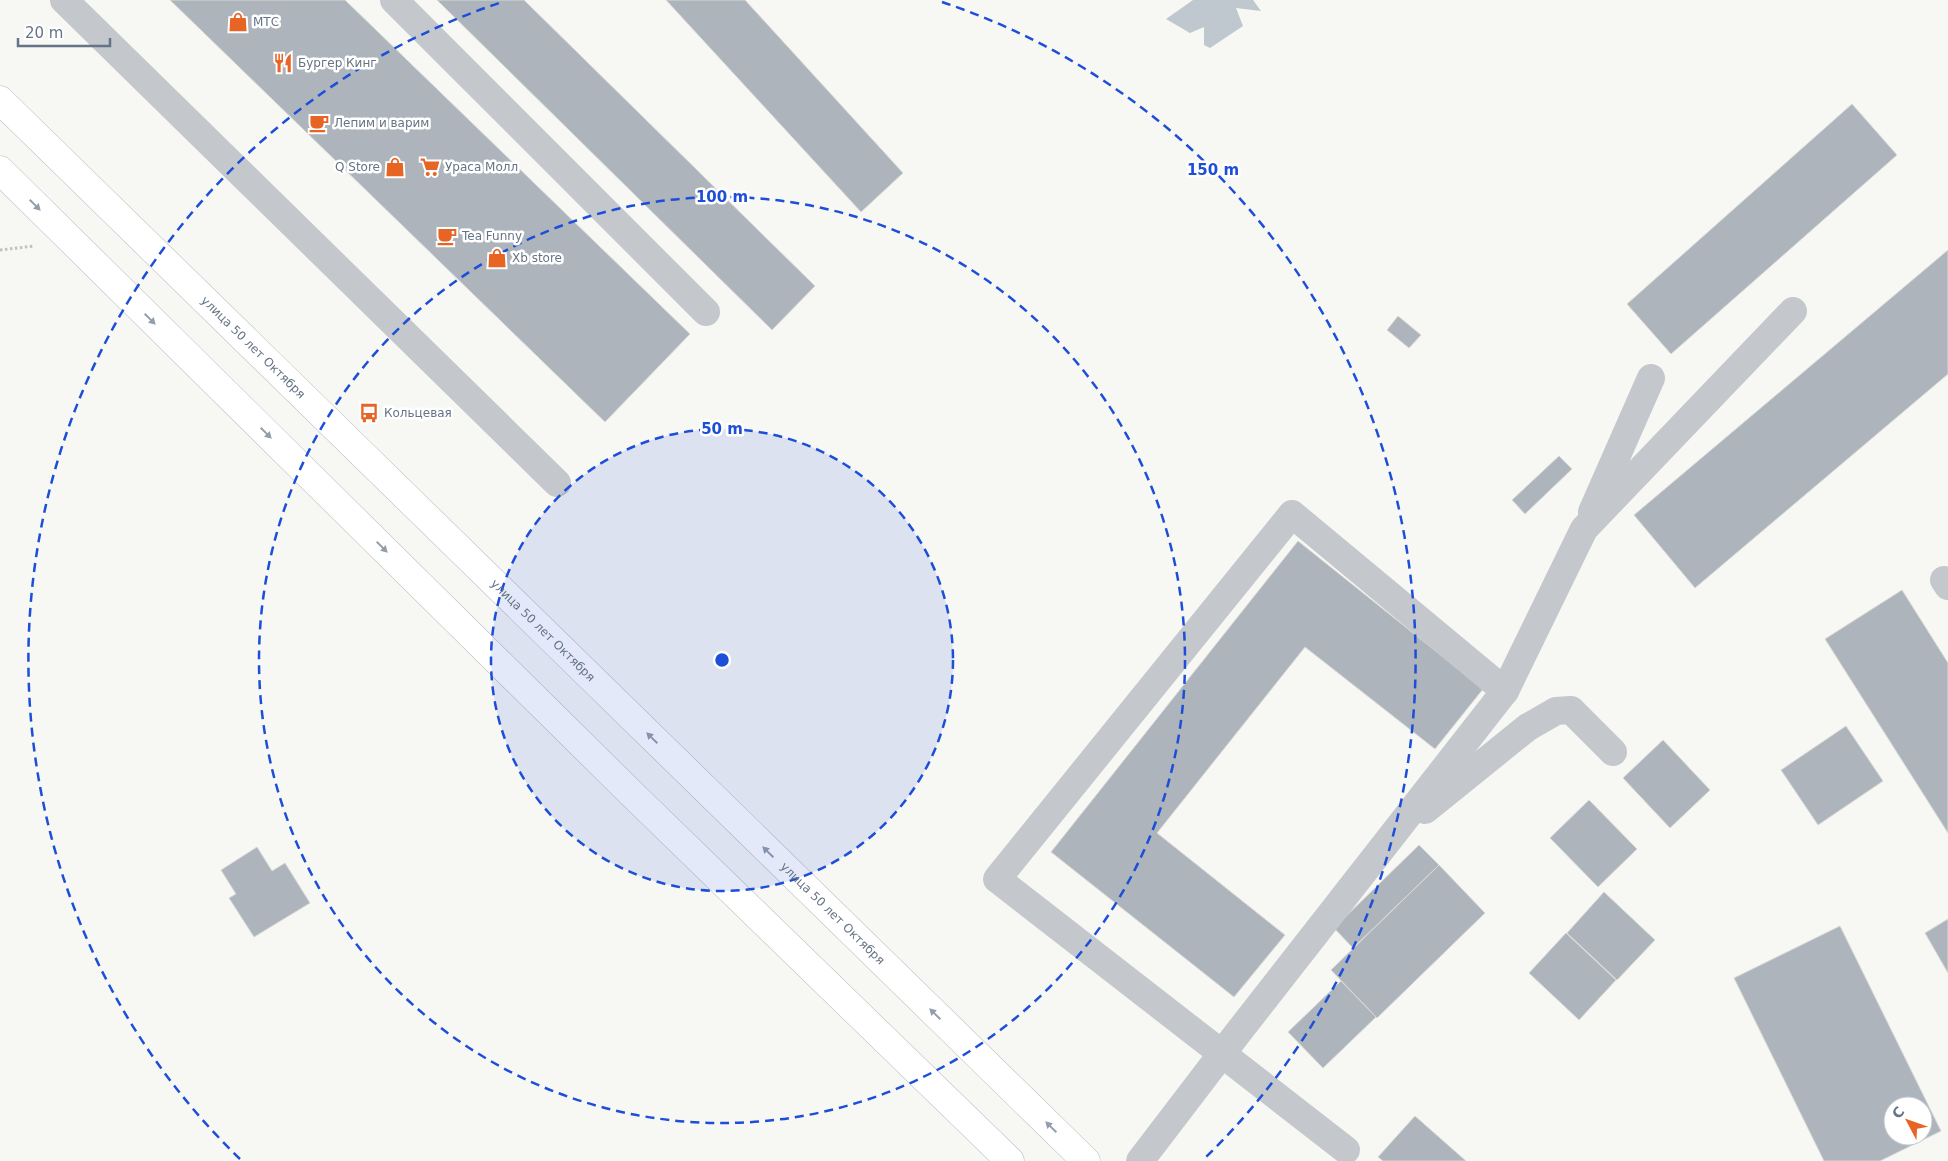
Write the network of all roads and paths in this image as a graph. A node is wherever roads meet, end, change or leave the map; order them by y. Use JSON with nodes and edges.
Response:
{"nodes":[{"id":1,"x":64,"y":0,"type":"edge"},
{"id":2,"x":394,"y":0,"type":"edge"},
{"id":3,"x":0,"y":100,"type":"edge"},
{"id":4,"x":0,"y":170,"type":"edge"},
{"id":5,"x":34,"y":246,"type":"dead end"},
{"id":6,"x":0,"y":250,"type":"edge"},
{"id":7,"x":1793,"y":311,"type":"dead end"},
{"id":8,"x":706,"y":312,"type":"dead end"},
{"id":9,"x":1651,"y":378,"type":"dead end"},
{"id":10,"x":557,"y":483,"type":"dead end"},
{"id":11,"x":1584,"y":529,"type":"junction"},
{"id":12,"x":1505,"y":691,"type":"junction"},
{"id":13,"x":1613,"y":752,"type":"dead end"},
{"id":14,"x":1389,"y":839,"type":"junction"},
{"id":15,"x":1222,"y":1054,"type":"junction"},
{"id":16,"x":1346,"y":1150,"type":"dead end"},
{"id":17,"x":1010,"y":1161,"type":"edge"},
{"id":18,"x":1086,"y":1161,"type":"edge"},
{"id":19,"x":1140,"y":1161,"type":"edge"}],
"edges":[{"from":1,"to":10,"type":"lane"},
{"from":2,"to":8,"type":"lane"},
{"from":18,"to":3,"type":"main road","name":"улица 50 лет Октября","one_way":true},
{"from":4,"to":17,"type":"main road","one_way":true},
{"from":5,"to":6,"type":"path"},
{"from":7,"to":11,"type":"lane"},
{"from":9,"to":11,"type":"lane"},
{"from":11,"to":12,"type":"lane"},
{"from":12,"to":14,"type":"lane"},
{"from":12,"to":15,"type":"lane"},
{"from":13,"to":14,"type":"lane"},
{"from":14,"to":15,"type":"lane"},
{"from":15,"to":16,"type":"lane"},
{"from":15,"to":19,"type":"lane"}]}
